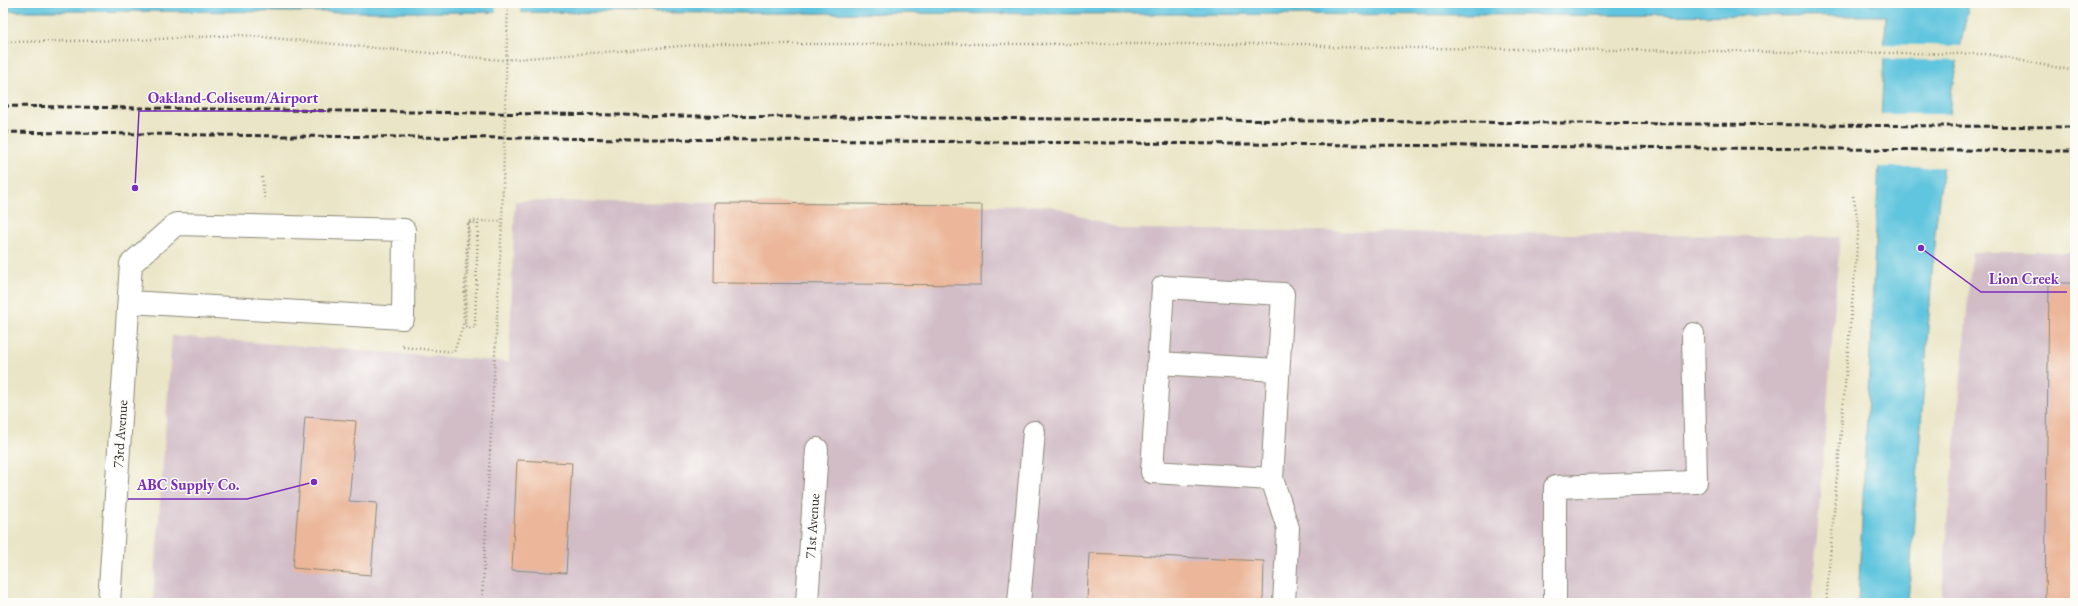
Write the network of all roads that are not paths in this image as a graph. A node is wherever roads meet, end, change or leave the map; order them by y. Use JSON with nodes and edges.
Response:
{"nodes":[{"id":1,"x":129,"y":302,"type":"junction"},
{"id":2,"x":1693,"y":334,"type":"dead end"},
{"id":3,"x":1158,"y":363,"type":"junction"},
{"id":4,"x":1278,"y":370,"type":"junction"},
{"id":5,"x":1034,"y":432,"type":"dead end"},
{"id":6,"x":818,"y":449,"type":"dead end"},
{"id":7,"x":1272,"y":479,"type":"junction"},
{"id":8,"x":808,"y":597,"type":"edge"},
{"id":9,"x":108,"y":603,"type":"edge"},
{"id":10,"x":1019,"y":603,"type":"edge"},
{"id":11,"x":1284,"y":603,"type":"edge"},
{"id":12,"x":1555,"y":603,"type":"edge"}],
"edges":[{"from":1,"to":1,"type":"street","name":"73rd Avenue"},
{"from":1,"to":9,"type":"street","name":"73rd Avenue"},
{"from":2,"to":12,"type":"street"},
{"from":3,"to":4,"type":"street"},
{"from":3,"to":4,"type":"street"},
{"from":3,"to":7,"type":"street"},
{"from":4,"to":7,"type":"street"},
{"from":5,"to":10,"type":"street"},
{"from":6,"to":8,"type":"street","name":"71st Avenue"},
{"from":7,"to":11,"type":"street"}]}
